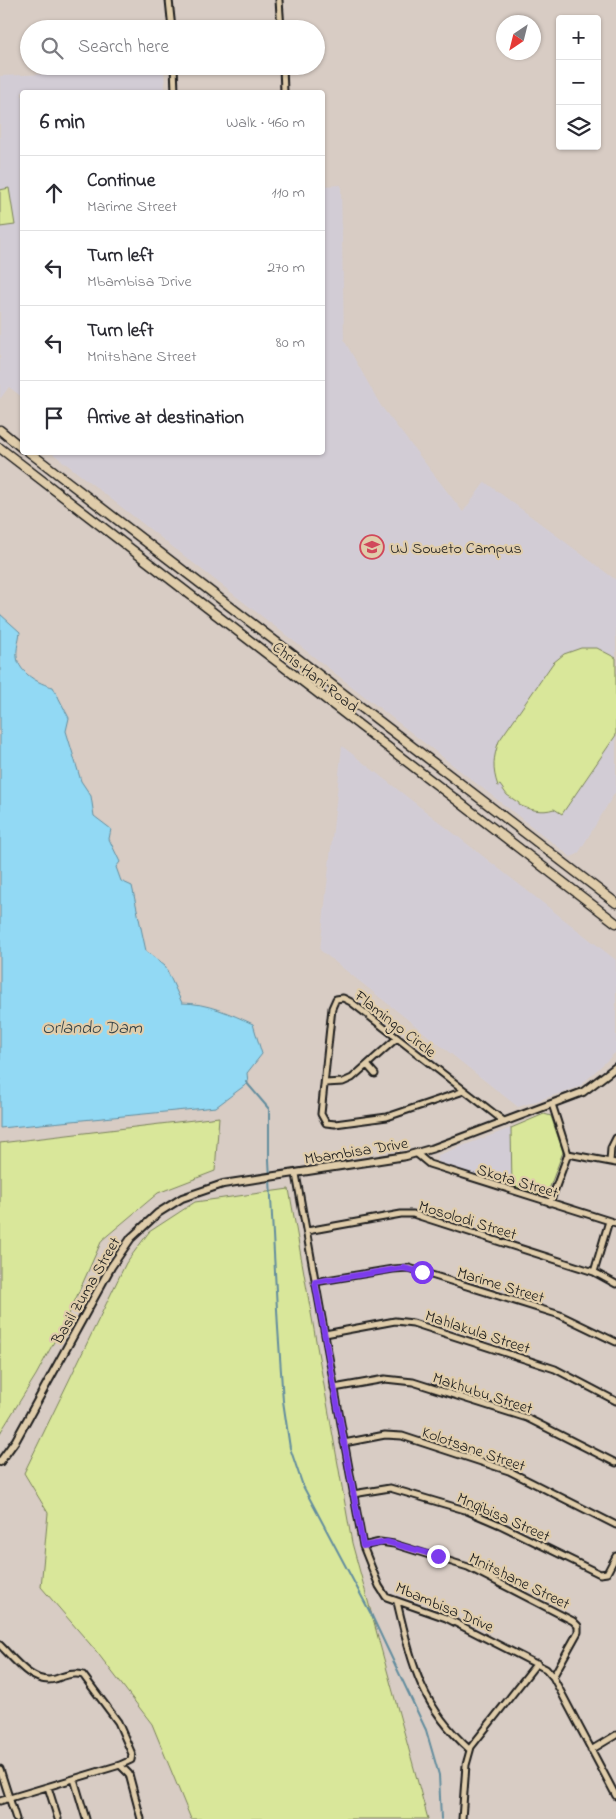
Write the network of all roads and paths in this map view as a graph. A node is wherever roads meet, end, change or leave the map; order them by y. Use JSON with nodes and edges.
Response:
{"nodes":[{"id":1,"x":169,"y":0,"type":"edge"},
{"id":2,"x":279,"y":0,"type":"edge"},
{"id":3,"x":171,"y":20,"type":"edge"},
{"id":4,"x":280,"y":20,"type":"edge"},
{"id":5,"x":174,"y":75,"type":"edge"},
{"id":6,"x":283,"y":75,"type":"edge"},
{"id":7,"x":175,"y":90,"type":"edge"},
{"id":8,"x":284,"y":90,"type":"edge"},
{"id":9,"x":0,"y":430,"type":"edge"},
{"id":10,"x":20,"y":446,"type":"edge"},
{"id":11,"x":0,"y":448,"type":"edge"},
{"id":12,"x":33,"y":455,"type":"edge"},
{"id":13,"x":78,"y":489,"type":"junction"},
{"id":14,"x":68,"y":502,"type":"junction"},
{"id":15,"x":616,"y":903,"type":"edge"},
{"id":16,"x":616,"y":923,"type":"edge"},
{"id":17,"x":397,"y":1038,"type":"junction"},
{"id":18,"x":368,"y":1066,"type":"junction"},
{"id":19,"x":616,"y":1066,"type":"edge"},
{"id":20,"x":375,"y":1074,"type":"dead end"},
{"id":21,"x":325,"y":1082,"type":"junction"},
{"id":22,"x":464,"y":1091,"type":"junction"},
{"id":23,"x":552,"y":1104,"type":"junction"},
{"id":24,"x":505,"y":1122,"type":"junction"},
{"id":25,"x":616,"y":1138,"type":"edge"},
{"id":26,"x":417,"y":1154,"type":"junction"},
{"id":27,"x":568,"y":1154,"type":"junction"},
{"id":28,"x":610,"y":1162,"type":"junction"},
{"id":29,"x":616,"y":1164,"type":"edge"},
{"id":30,"x":296,"y":1174,"type":"junction"},
{"id":31,"x":550,"y":1203,"type":"junction"},
{"id":32,"x":609,"y":1222,"type":"junction"},
{"id":33,"x":616,"y":1223,"type":"edge"},
{"id":34,"x":307,"y":1231,"type":"junction"},
{"id":35,"x":594,"y":1272,"type":"junction"},
{"id":36,"x":315,"y":1282,"type":"junction"},
{"id":37,"x":616,"y":1284,"type":"edge"},
{"id":38,"x":325,"y":1334,"type":"junction"},
{"id":39,"x":616,"y":1342,"type":"edge"},
{"id":40,"x":334,"y":1388,"type":"junction"},
{"id":41,"x":616,"y":1401,"type":"edge"},
{"id":42,"x":344,"y":1443,"type":"junction"},
{"id":43,"x":0,"y":1462,"type":"edge"},
{"id":44,"x":616,"y":1463,"type":"edge"},
{"id":45,"x":353,"y":1494,"type":"junction"},
{"id":46,"x":616,"y":1525,"type":"edge"},
{"id":47,"x":363,"y":1546,"type":"junction"},
{"id":48,"x":616,"y":1556,"type":"edge"},
{"id":49,"x":397,"y":1602,"type":"junction"},
{"id":50,"x":0,"y":1645,"type":"edge"},
{"id":51,"x":537,"y":1663,"type":"junction"},
{"id":52,"x":553,"y":1677,"type":"junction"},
{"id":53,"x":616,"y":1735,"type":"edge"},
{"id":54,"x":470,"y":1750,"type":"junction"},
{"id":55,"x":591,"y":1750,"type":"junction"},
{"id":56,"x":120,"y":1765,"type":"junction"},
{"id":57,"x":0,"y":1770,"type":"edge"},
{"id":58,"x":74,"y":1779,"type":"junction"},
{"id":59,"x":48,"y":1786,"type":"junction"},
{"id":60,"x":616,"y":1796,"type":"edge"},
{"id":61,"x":9,"y":1798,"type":"junction"},
{"id":62,"x":0,"y":1801,"type":"edge"},
{"id":63,"x":16,"y":1819,"type":"edge"},
{"id":64,"x":58,"y":1819,"type":"edge"},
{"id":65,"x":86,"y":1819,"type":"edge"},
{"id":66,"x":141,"y":1819,"type":"edge"},
{"id":67,"x":462,"y":1819,"type":"edge"}],
"edges":[{"from":1,"to":3,"type":"street"},
{"from":2,"to":4,"type":"street"},
{"from":5,"to":7,"type":"street"},
{"from":6,"to":8,"type":"street"},
{"from":9,"to":10,"type":"main road"},
{"from":11,"to":14,"type":"main road","name":"Chris Hani Road"},
{"from":12,"to":13,"type":"main road","name":"Chris Hani Road"},
{"from":13,"to":14,"type":"main road"},
{"from":13,"to":15,"type":"main road","name":"Chris Hani Road"},
{"from":14,"to":16,"type":"main road","name":"Chris Hani Road"},
{"from":17,"to":18,"type":"street"},
{"from":17,"to":21,"type":"street","name":"Flamingo Circle"},
{"from":17,"to":22,"type":"street","name":"Flamingo Circle"},
{"from":18,"to":20,"type":"street"},
{"from":18,"to":21,"type":"street"},
{"from":19,"to":23,"type":"street","name":"Mbambisa Drive"},
{"from":21,"to":22,"type":"street","name":"Flamingo Circle"},
{"from":22,"to":24,"type":"street","name":"Flamingo Circle"},
{"from":23,"to":24,"type":"street","name":"Mbambisa Drive"},
{"from":23,"to":27,"type":"street"},
{"from":24,"to":26,"type":"street","name":"Mbambisa Drive"},
{"from":25,"to":28,"type":"street"},
{"from":26,"to":30,"type":"street","name":"Mbambisa Drive"},
{"from":26,"to":31,"type":"street","name":"Skota Street"},
{"from":27,"to":28,"type":"street"},
{"from":27,"to":31,"type":"street"},
{"from":28,"to":29,"type":"street"},
{"from":30,"to":34,"type":"street","name":"Mbambisa Drive"},
{"from":30,"to":43,"type":"street","name":"Basil Zuma Street"},
{"from":31,"to":32,"type":"street","name":"Skota Street"},
{"from":32,"to":33,"type":"street","name":"Skota Street"},
{"from":32,"to":35,"type":"street"},
{"from":34,"to":35,"type":"street","name":"Mosolodi Street"},
{"from":34,"to":36,"type":"street","name":"Mbambisa Drive"},
{"from":35,"to":37,"type":"street","name":"Mosolodi Street"},
{"from":36,"to":38,"type":"street","name":"Mbambisa Drive"},
{"from":36,"to":39,"type":"street","name":"Marime Street"},
{"from":38,"to":40,"type":"street","name":"Mbambisa Drive"},
{"from":38,"to":41,"type":"street","name":"Mahlakula Street"},
{"from":40,"to":42,"type":"street","name":"Mbambisa Drive"},
{"from":40,"to":44,"type":"street","name":"Makhubu Street"},
{"from":42,"to":45,"type":"street","name":"Mbambisa Drive"},
{"from":42,"to":46,"type":"street","name":"Kolotsane Street"},
{"from":45,"to":47,"type":"street","name":"Mbambisa Drive"},
{"from":45,"to":48,"type":"street","name":"Mnqibisa Street"},
{"from":47,"to":49,"type":"street","name":"Mbambisa Drive"},
{"from":47,"to":52,"type":"street","name":"Mnitshane Street"},
{"from":49,"to":51,"type":"street","name":"Mbambisa Drive"},
{"from":49,"to":54,"type":"street"},
{"from":50,"to":56,"type":"street"},
{"from":51,"to":52,"type":"street","name":"Mbambisa Drive"},
{"from":51,"to":54,"type":"street"},
{"from":52,"to":55,"type":"street","name":"Mbambisa Drive"},
{"from":53,"to":55,"type":"street"},
{"from":54,"to":67,"type":"street"},
{"from":55,"to":60,"type":"street","name":"Mbambisa Drive"},
{"from":56,"to":58,"type":"street"},
{"from":56,"to":66,"type":"street"},
{"from":57,"to":61,"type":"street"},
{"from":58,"to":59,"type":"street"},
{"from":58,"to":65,"type":"street"},
{"from":59,"to":61,"type":"street"},
{"from":59,"to":64,"type":"street"},
{"from":61,"to":62,"type":"street"},
{"from":61,"to":63,"type":"street"}]}
